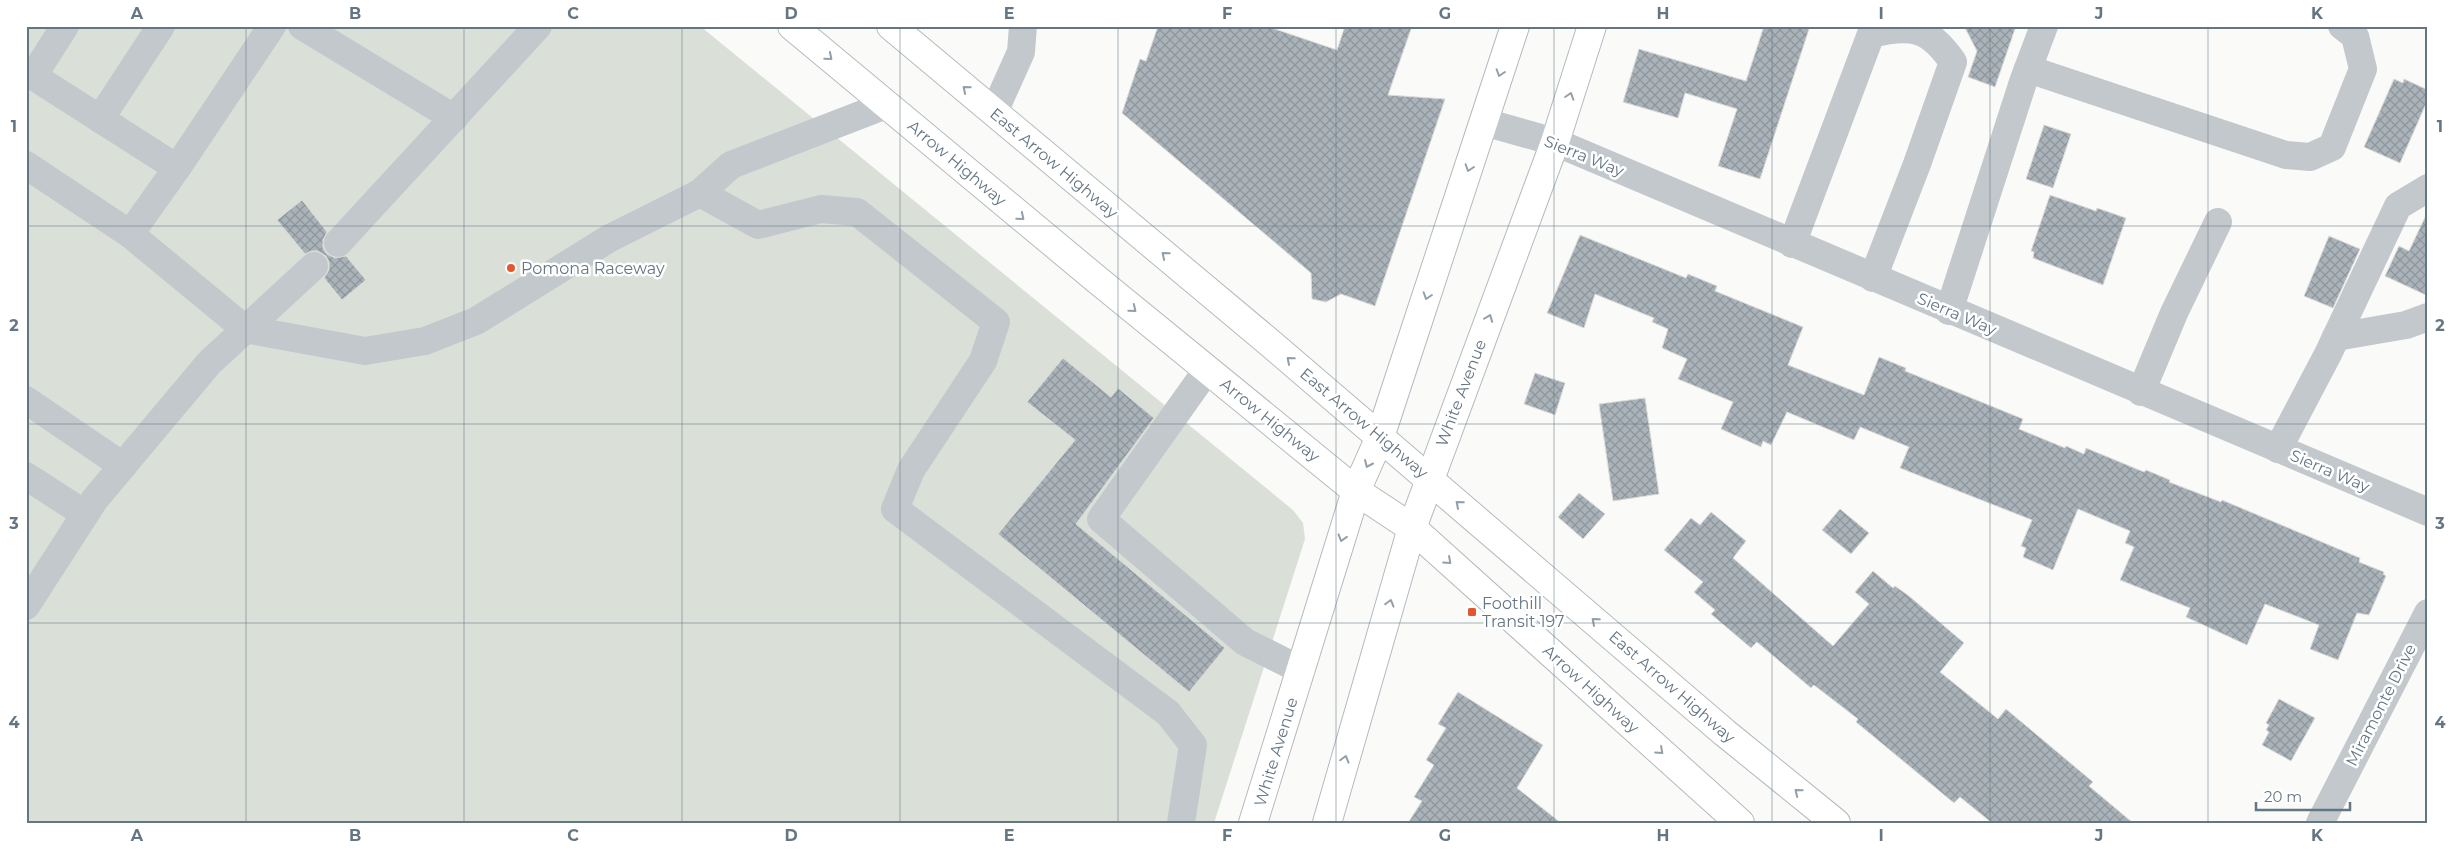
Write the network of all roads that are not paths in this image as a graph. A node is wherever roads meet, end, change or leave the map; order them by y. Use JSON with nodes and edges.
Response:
{"nodes":[{"id":1,"x":65,"y":26,"type":"edge"},
{"id":2,"x":160,"y":26,"type":"edge"},
{"id":3,"x":272,"y":26,"type":"edge"},
{"id":4,"x":302,"y":26,"type":"edge"},
{"id":5,"x":538,"y":26,"type":"edge"},
{"id":6,"x":792,"y":26,"type":"edge"},
{"id":7,"x":891,"y":26,"type":"edge"},
{"id":8,"x":1023,"y":26,"type":"edge"},
{"id":9,"x":1515,"y":26,"type":"edge"},
{"id":10,"x":1592,"y":26,"type":"edge"},
{"id":11,"x":2044,"y":26,"type":"edge"},
{"id":12,"x":2342,"y":26,"type":"edge"},
{"id":13,"x":2028,"y":69,"type":"junction"},
{"id":14,"x":30,"y":73,"type":"edge"},
{"id":15,"x":886,"y":105,"type":"junction"},
{"id":16,"x":994,"y":112,"type":"junction"},
{"id":17,"x":454,"y":118,"type":"junction"},
{"id":18,"x":100,"y":119,"type":"junction"},
{"id":19,"x":1484,"y":122,"type":"junction"},
{"id":20,"x":1555,"y":142,"type":"junction"},
{"id":21,"x":26,"y":165,"type":"edge"},
{"id":22,"x":177,"y":168,"type":"junction"},
{"id":23,"x":2428,"y":188,"type":"edge"},
{"id":24,"x":700,"y":193,"type":"junction"},
{"id":25,"x":2218,"y":222,"type":"dead end"},
{"id":26,"x":130,"y":234,"type":"junction"},
{"id":27,"x":338,"y":243,"type":"dead end"},
{"id":28,"x":1792,"y":244,"type":"junction"},
{"id":29,"x":314,"y":266,"type":"dead end"},
{"id":30,"x":1873,"y":278,"type":"junction"},
{"id":31,"x":1949,"y":310,"type":"junction"},
{"id":32,"x":2428,"y":317,"type":"edge"},
{"id":33,"x":245,"y":329,"type":"junction"},
{"id":34,"x":2336,"y":337,"type":"junction"},
{"id":35,"x":1207,"y":370,"type":"junction"},
{"id":36,"x":2141,"y":392,"type":"junction"},
{"id":37,"x":26,"y":400,"type":"edge"},
{"id":38,"x":1380,"y":437,"type":"junction"},
{"id":39,"x":2278,"y":449,"type":"junction"},
{"id":40,"x":123,"y":466,"type":"junction"},
{"id":41,"x":26,"y":476,"type":"edge"},
{"id":42,"x":1429,"y":478,"type":"junction"},
{"id":43,"x":1356,"y":491,"type":"junction"},
{"id":44,"x":2428,"y":512,"type":"edge"},
{"id":45,"x":85,"y":514,"type":"junction"},
{"id":46,"x":1412,"y":528,"type":"junction"},
{"id":47,"x":30,"y":591,"type":"edge"},
{"id":48,"x":2428,"y":613,"type":"edge"},
{"id":49,"x":1301,"y":670,"type":"junction"},
{"id":50,"x":1181,"y":823,"type":"edge"},
{"id":51,"x":1253,"y":823,"type":"edge"},
{"id":52,"x":1327,"y":823,"type":"edge"},
{"id":53,"x":1740,"y":823,"type":"edge"},
{"id":54,"x":1836,"y":823,"type":"edge"},
{"id":55,"x":2320,"y":823,"type":"edge"}],
"edges":[{"from":1,"to":14,"type":"street"},
{"from":2,"to":18,"type":"street"},
{"from":3,"to":22,"type":"street"},
{"from":4,"to":17,"type":"street"},
{"from":5,"to":17,"type":"street"},
{"from":6,"to":15,"type":"main road","name":"Arrow Highway","one_way":true},
{"from":16,"to":7,"type":"main road","name":"East Arrow Highway","one_way":true},
{"from":8,"to":16,"type":"street"},
{"from":9,"to":19,"type":"main road","name":"White Avenue","one_way":true},
{"from":20,"to":10,"type":"main road","name":"White Avenue","one_way":true},
{"from":11,"to":13,"type":"street"},
{"from":12,"to":13,"type":"street"},
{"from":13,"to":31,"type":"street"},
{"from":14,"to":18,"type":"street"},
{"from":15,"to":24,"type":"street"},
{"from":15,"to":35,"type":"main road","name":"Arrow Highway","one_way":true},
{"from":38,"to":16,"type":"main road","name":"East Arrow Highway","one_way":true},
{"from":17,"to":27,"type":"street"},
{"from":18,"to":22,"type":"street"},
{"from":19,"to":20,"type":"street","name":"Sierra Way"},
{"from":19,"to":38,"type":"main road","name":"White Avenue","one_way":true},
{"from":20,"to":28,"type":"street","name":"Sierra Way"},
{"from":42,"to":20,"type":"main road","name":"White Avenue","one_way":true},
{"from":21,"to":26,"type":"street"},
{"from":22,"to":26,"type":"street"},
{"from":23,"to":34,"type":"street"},
{"from":24,"to":33,"type":"street"},
{"from":24,"to":50,"type":"street"},
{"from":25,"to":36,"type":"street"},
{"from":26,"to":33,"type":"street"},
{"from":28,"to":30,"type":"street","name":"Sierra Way"},
{"from":28,"to":30,"type":"street"},
{"from":29,"to":33,"type":"street"},
{"from":30,"to":31,"type":"street","name":"Sierra Way"},
{"from":31,"to":36,"type":"street","name":"Sierra Way"},
{"from":32,"to":34,"type":"street"},
{"from":33,"to":40,"type":"street"},
{"from":34,"to":39,"type":"street"},
{"from":35,"to":43,"type":"main road","name":"Arrow Highway"},
{"from":35,"to":49,"type":"street"},
{"from":36,"to":39,"type":"street","name":"Sierra Way"},
{"from":37,"to":40,"type":"street"},
{"from":38,"to":42,"type":"main road","name":"East Arrow Highway"},
{"from":38,"to":43,"type":"main road","name":"White Avenue","one_way":true},
{"from":39,"to":44,"type":"street","name":"Sierra Way"},
{"from":40,"to":45,"type":"street"},
{"from":41,"to":45,"type":"street"},
{"from":42,"to":46,"type":"main road","name":"White Avenue"},
{"from":54,"to":42,"type":"main road","name":"East Arrow Highway","one_way":true},
{"from":43,"to":46,"type":"main road","name":"Arrow Highway"},
{"from":43,"to":49,"type":"main road","name":"White Avenue","one_way":true},
{"from":45,"to":47,"type":"street"},
{"from":52,"to":46,"type":"main road","name":"White Avenue","one_way":true},
{"from":46,"to":53,"type":"main road","name":"Arrow Highway","one_way":true},
{"from":48,"to":55,"type":"street","name":"Miramonte Drive"},
{"from":49,"to":51,"type":"main road","name":"White Avenue"}]}
